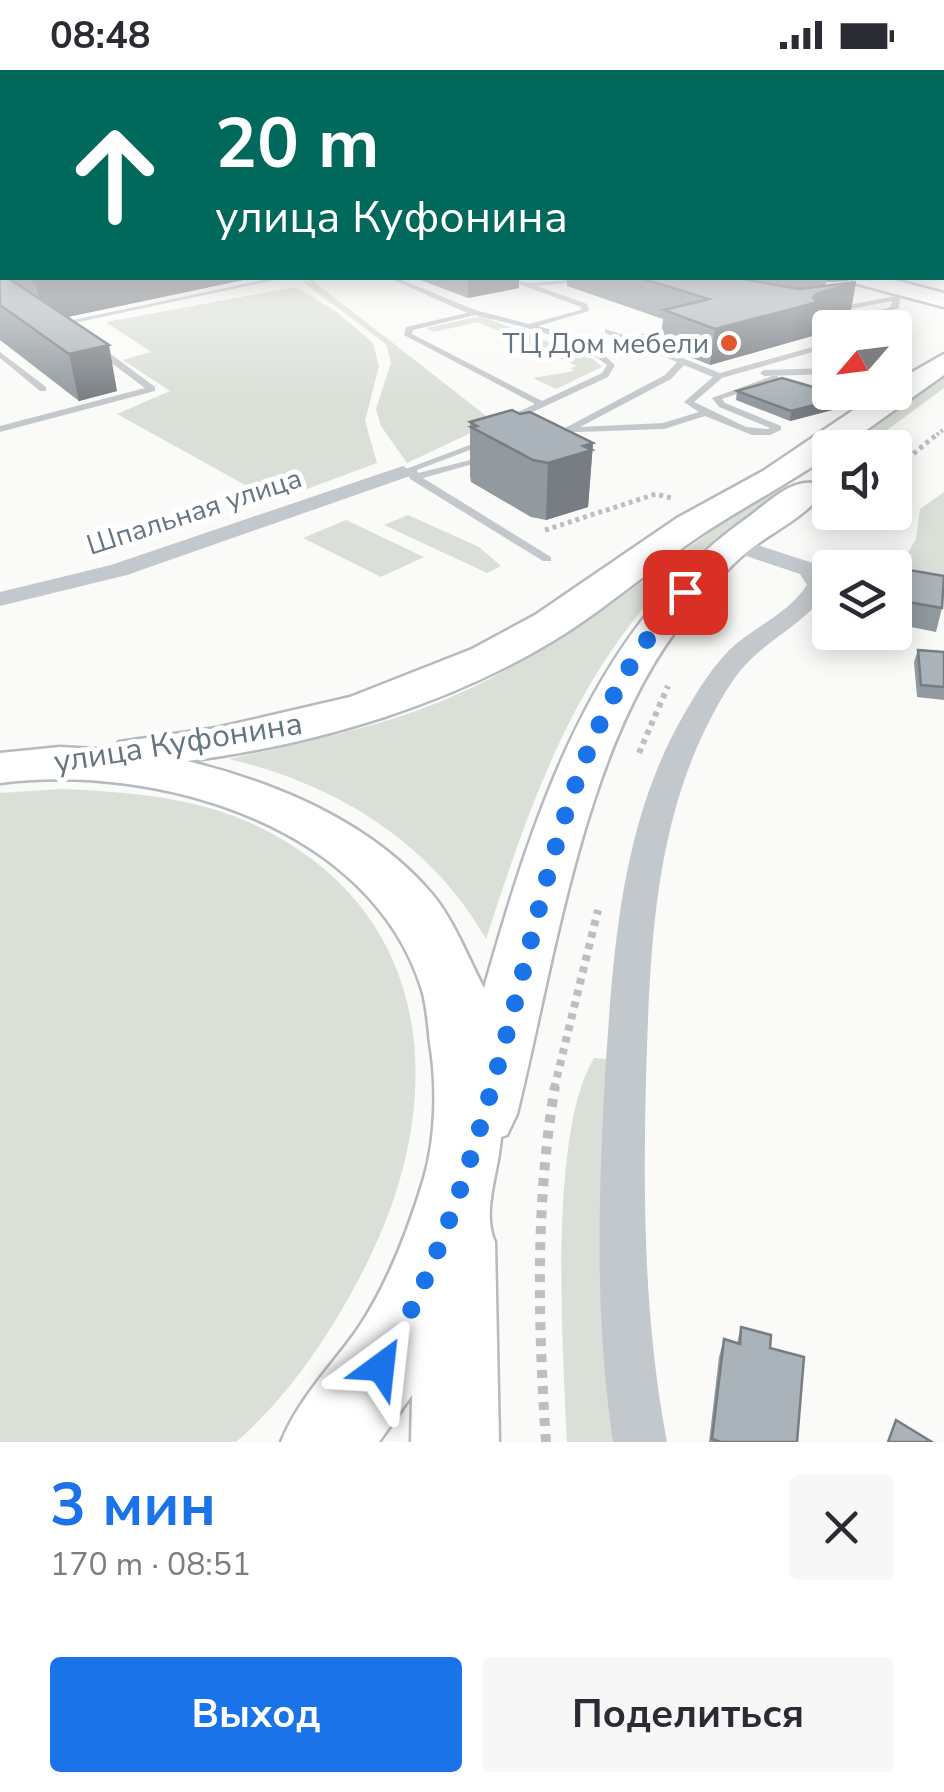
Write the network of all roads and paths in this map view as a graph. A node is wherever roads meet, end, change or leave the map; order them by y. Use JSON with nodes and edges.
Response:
{"nodes":[{"id":1,"x":271,"y":280,"type":"edge"},
{"id":2,"x":397,"y":280,"type":"edge"},
{"id":3,"x":512,"y":280,"type":"edge"},
{"id":4,"x":580,"y":280,"type":"edge"},
{"id":5,"x":869,"y":280,"type":"edge"},
{"id":6,"x":526,"y":285,"type":"junction"},
{"id":7,"x":902,"y":289,"type":"edge"},
{"id":8,"x":944,"y":290,"type":"edge"},
{"id":9,"x":944,"y":300,"type":"edge"},
{"id":10,"x":834,"y":310,"type":"edge"},
{"id":11,"x":886,"y":310,"type":"edge"},
{"id":12,"x":475,"y":313,"type":"junction"},
{"id":13,"x":530,"y":326,"type":"junction"},
{"id":14,"x":678,"y":327,"type":"edge"},
{"id":15,"x":608,"y":331,"type":"dead end"},
{"id":16,"x":78,"y":334,"type":"edge"},
{"id":17,"x":632,"y":339,"type":"junction"},
{"id":18,"x":92,"y":345,"type":"edge"},
{"id":19,"x":812,"y":347,"type":"edge"},
{"id":20,"x":0,"y":354,"type":"edge"},
{"id":21,"x":682,"y":362,"type":"junction"},
{"id":22,"x":748,"y":368,"type":"junction"},
{"id":23,"x":812,"y":370,"type":"edge"},
{"id":24,"x":762,"y":374,"type":"junction"},
{"id":25,"x":918,"y":375,"type":"edge"},
{"id":26,"x":719,"y":376,"type":"junction"},
{"id":27,"x":775,"y":378,"type":"junction"},
{"id":28,"x":792,"y":384,"type":"edge"},
{"id":29,"x":43,"y":389,"type":"dead end"},
{"id":30,"x":541,"y":404,"type":"junction"},
{"id":31,"x":706,"y":413,"type":"junction"},
{"id":32,"x":944,"y":429,"type":"edge"},
{"id":33,"x":0,"y":430,"type":"edge"},
{"id":34,"x":566,"y":430,"type":"junction"},
{"id":35,"x":553,"y":431,"type":"edge"},
{"id":36,"x":498,"y":454,"type":"edge"},
{"id":37,"x":912,"y":455,"type":"edge"},
{"id":38,"x":410,"y":473,"type":"junction"},
{"id":39,"x":812,"y":488,"type":"edge"},
{"id":40,"x":635,"y":493,"type":"dead end"},
{"id":41,"x":666,"y":496,"type":"dead end"},
{"id":42,"x":644,"y":498,"type":"junction"},
{"id":43,"x":515,"y":540,"type":"junction"},
{"id":44,"x":736,"y":545,"type":"junction"},
{"id":45,"x":547,"y":559,"type":"dead end"},
{"id":46,"x":0,"y":598,"type":"edge"},
{"id":47,"x":16,"y":766,"type":"edge"},
{"id":48,"x":461,"y":1188,"type":"junction"},
{"id":49,"x":325,"y":1442,"type":"edge"},
{"id":50,"x":456,"y":1442,"type":"edge"},
{"id":51,"x":640,"y":1442,"type":"edge"}],
"edges":[{"from":1,"to":16,"type":"lane"},
{"from":2,"to":12,"type":"lane"},
{"from":3,"to":6,"type":"lane"},
{"from":4,"to":6,"type":"lane"},
{"from":5,"to":7,"type":"main road"},
{"from":6,"to":13,"type":"lane"},
{"from":7,"to":8,"type":"main road"},
{"from":7,"to":9,"type":"main road"},
{"from":7,"to":10,"type":"lane"},
{"from":7,"to":11,"type":"lane"},
{"from":12,"to":13,"type":"lane"},
{"from":12,"to":30,"type":"lane"},
{"from":13,"to":30,"type":"lane"},
{"from":14,"to":17,"type":"lane"},
{"from":15,"to":17,"type":"lane"},
{"from":17,"to":21,"type":"lane"},
{"from":18,"to":33,"type":"lane"},
{"from":19,"to":22,"type":"lane"},
{"from":20,"to":29,"type":"lane"},
{"from":21,"to":26,"type":"lane"},
{"from":21,"to":34,"type":"lane"},
{"from":22,"to":24,"type":"lane"},
{"from":22,"to":26,"type":"lane"},
{"from":23,"to":24,"type":"lane"},
{"from":24,"to":27,"type":"lane"},
{"from":25,"to":47,"type":"main road","name":"улица Куфонина"},
{"from":26,"to":31,"type":"lane"},
{"from":27,"to":28,"type":"lane"},
{"from":27,"to":31,"type":"lane"},
{"from":30,"to":38,"type":"lane"},
{"from":31,"to":34,"type":"lane"},
{"from":32,"to":37,"type":"path"},
{"from":34,"to":35,"type":"lane"},
{"from":36,"to":38,"type":"lane"},
{"from":38,"to":43,"type":"lane"},
{"from":38,"to":46,"type":"street","name":"Шпальная улица"},
{"from":39,"to":44,"type":"main road"},
{"from":40,"to":42,"type":"path"},
{"from":41,"to":42,"type":"path"},
{"from":42,"to":43,"type":"path"},
{"from":43,"to":45,"type":"lane"},
{"from":44,"to":48,"type":"main road"},
{"from":44,"to":51,"type":"street"},
{"from":47,"to":48,"type":"main road"},
{"from":48,"to":49,"type":"main road"},
{"from":48,"to":50,"type":"main road"}]}
